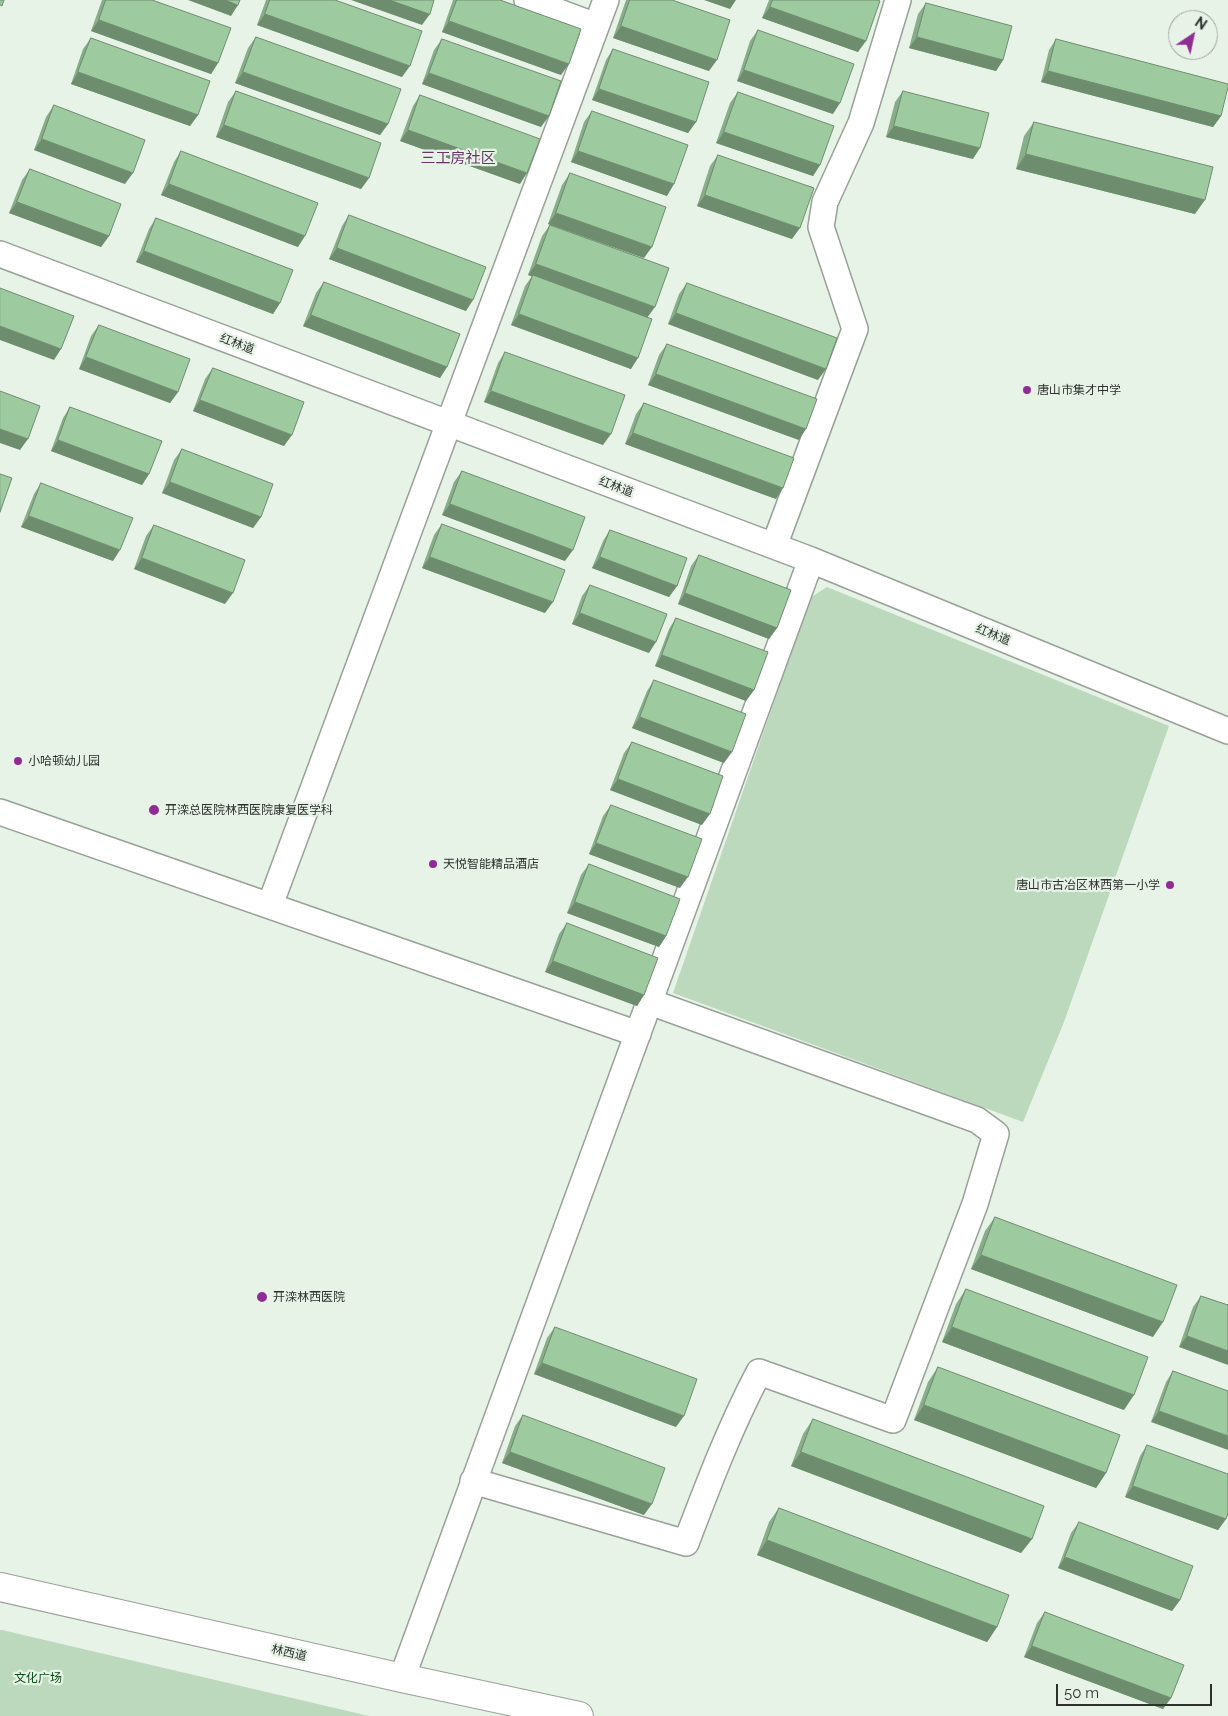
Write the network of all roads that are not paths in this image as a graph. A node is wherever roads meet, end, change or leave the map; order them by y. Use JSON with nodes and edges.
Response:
{"nodes":[{"id":1,"x":527,"y":0,"type":"edge"},
{"id":2,"x":606,"y":0,"type":"edge"},
{"id":3,"x":898,"y":0,"type":"edge"},
{"id":4,"x":596,"y":26,"type":"junction"},
{"id":5,"x":0,"y":254,"type":"edge"},
{"id":6,"x":449,"y":424,"type":"junction"},
{"id":7,"x":774,"y":546,"type":"junction"},
{"id":8,"x":811,"y":560,"type":"junction"},
{"id":9,"x":1228,"y":731,"type":"edge"},
{"id":10,"x":1,"y":814,"type":"edge"},
{"id":11,"x":270,"y":905,"type":"junction"},
{"id":12,"x":650,"y":1002,"type":"junction"},
{"id":13,"x":638,"y":1034,"type":"junction"},
{"id":14,"x":473,"y":1482,"type":"junction"},
{"id":15,"x":0,"y":1587,"type":"edge"},
{"id":16,"x":402,"y":1678,"type":"junction"},
{"id":17,"x":580,"y":1716,"type":"edge"}],
"edges":[{"from":1,"to":4,"type":"street"},
{"from":2,"to":4,"type":"street"},
{"from":3,"to":7,"type":"street"},
{"from":4,"to":6,"type":"street"},
{"from":5,"to":6,"type":"street","name":"红林道"},
{"from":6,"to":7,"type":"street","name":"红林道"},
{"from":6,"to":11,"type":"street"},
{"from":7,"to":8,"type":"street","name":"红林道"},
{"from":8,"to":9,"type":"street","name":"红林道"},
{"from":8,"to":12,"type":"street"},
{"from":10,"to":11,"type":"street"},
{"from":11,"to":13,"type":"street"},
{"from":12,"to":13,"type":"street"},
{"from":12,"to":14,"type":"street"},
{"from":13,"to":14,"type":"street"},
{"from":14,"to":16,"type":"street"},
{"from":15,"to":16,"type":"main road","name":"林西道"},
{"from":16,"to":17,"type":"main road","name":"林西道"}]}
